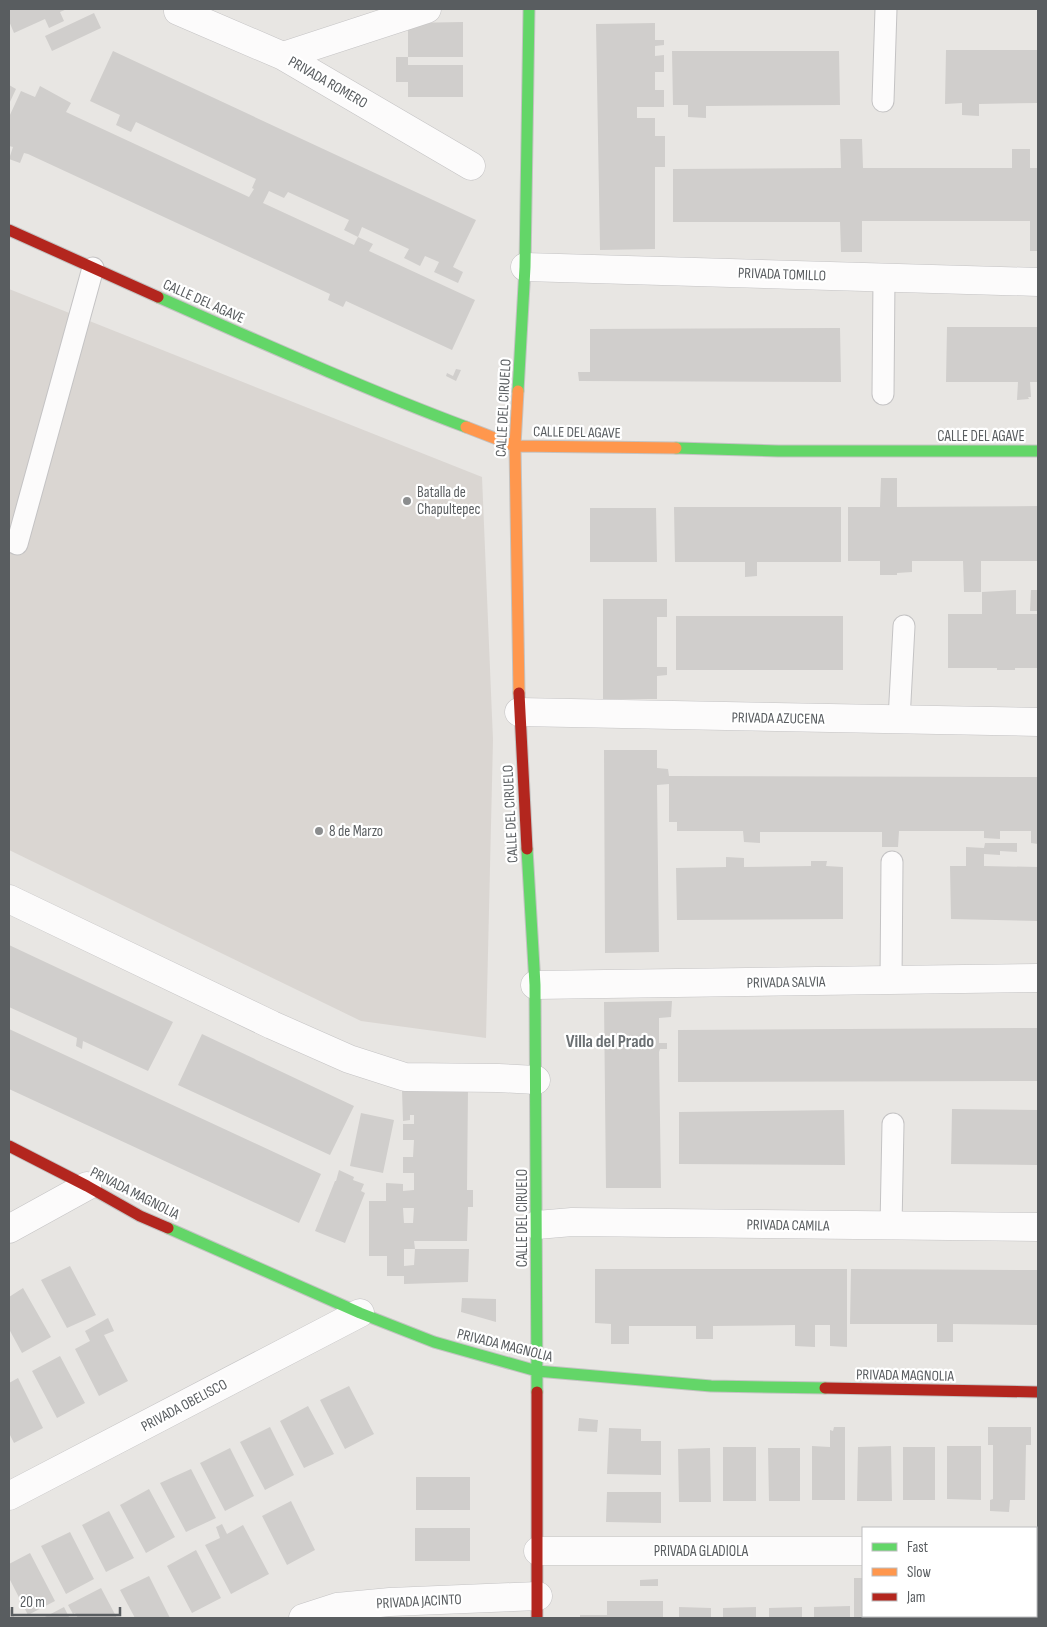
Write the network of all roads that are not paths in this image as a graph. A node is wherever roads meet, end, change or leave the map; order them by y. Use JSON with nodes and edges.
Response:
{"nodes":[{"id":1,"x":427,"y":9,"type":"edge"},
{"id":2,"x":529,"y":9,"type":"edge"},
{"id":3,"x":886,"y":9,"type":"edge"},
{"id":4,"x":178,"y":11,"type":"dead end"},
{"id":5,"x":283,"y":56,"type":"junction"},
{"id":6,"x":883,"y":101,"type":"dead end"},
{"id":7,"x":471,"y":166,"type":"dead end"},
{"id":8,"x":9,"y":230,"type":"edge"},
{"id":9,"x":525,"y":267,"type":"junction"},
{"id":10,"x":93,"y":268,"type":"junction"},
{"id":11,"x":884,"y":278,"type":"junction"},
{"id":12,"x":1038,"y":282,"type":"edge"},
{"id":13,"x":883,"y":394,"type":"dead end"},
{"id":14,"x":515,"y":446,"type":"junction"},
{"id":15,"x":1038,"y":451,"type":"edge"},
{"id":16,"x":17,"y":544,"type":"dead end"},
{"id":17,"x":904,"y":626,"type":"dead end"},
{"id":18,"x":519,"y":712,"type":"junction"},
{"id":19,"x":899,"y":720,"type":"junction"},
{"id":20,"x":1038,"y":722,"type":"edge"},
{"id":21,"x":892,"y":862,"type":"dead end"},
{"id":22,"x":9,"y":898,"type":"edge"},
{"id":23,"x":1038,"y":978,"type":"edge"},
{"id":24,"x":891,"y":980,"type":"junction"},
{"id":25,"x":534,"y":985,"type":"junction"},
{"id":26,"x":536,"y":1080,"type":"junction"},
{"id":27,"x":892,"y":1124,"type":"dead end"},
{"id":28,"x":9,"y":1146,"type":"edge"},
{"id":29,"x":88,"y":1186,"type":"junction"},
{"id":30,"x":537,"y":1225,"type":"junction"},
{"id":31,"x":891,"y":1226,"type":"junction"},
{"id":32,"x":1038,"y":1227,"type":"edge"},
{"id":33,"x":9,"y":1229,"type":"edge"},
{"id":34,"x":360,"y":1313,"type":"junction"},
{"id":35,"x":537,"y":1371,"type":"junction"},
{"id":36,"x":1038,"y":1392,"type":"edge"},
{"id":37,"x":9,"y":1496,"type":"edge"},
{"id":38,"x":538,"y":1551,"type":"junction"},
{"id":39,"x":862,"y":1551,"type":"edge"},
{"id":40,"x":537,"y":1607,"type":"edge"},
{"id":41,"x":303,"y":1618,"type":"edge"}],
"edges":[{"from":1,"to":5,"type":"street"},
{"from":2,"to":9,"type":"street","name":"CALLE DEL CIRUELO"},
{"from":3,"to":6,"type":"lane"},
{"from":4,"to":5,"type":"street","name":"PRIVADA ROMERO"},
{"from":5,"to":7,"type":"street","name":"PRIVADA ROMERO"},
{"from":8,"to":10,"type":"street","name":"CALLE DEL AGAVE"},
{"from":9,"to":11,"type":"street","name":"PRIVADA TOMILLO"},
{"from":9,"to":14,"type":"street","name":"CALLE DEL CIRUELO"},
{"from":10,"to":14,"type":"street","name":"CALLE DEL AGAVE"},
{"from":10,"to":16,"type":"lane"},
{"from":11,"to":12,"type":"street","name":"PRIVADA TOMILLO"},
{"from":11,"to":13,"type":"lane"},
{"from":14,"to":15,"type":"street","name":"CALLE DEL AGAVE"},
{"from":14,"to":18,"type":"street","name":"CALLE DEL CIRUELO"},
{"from":17,"to":19,"type":"lane"},
{"from":18,"to":19,"type":"street","name":"PRIVADA AZUCENA"},
{"from":18,"to":25,"type":"street","name":"CALLE DEL CIRUELO"},
{"from":19,"to":20,"type":"street","name":"PRIVADA AZUCENA"},
{"from":21,"to":24,"type":"lane"},
{"from":22,"to":26,"type":"street"},
{"from":23,"to":24,"type":"street","name":"PRIVADA SALVIA"},
{"from":24,"to":25,"type":"street","name":"PRIVADA SALVIA"},
{"from":25,"to":26,"type":"street","name":"CALLE DEL CIRUELO"},
{"from":26,"to":30,"type":"street","name":"CALLE DEL CIRUELO"},
{"from":27,"to":31,"type":"lane"},
{"from":28,"to":29,"type":"street","name":"PRIVADA MAGNOLIA"},
{"from":29,"to":33,"type":"street"},
{"from":29,"to":34,"type":"street","name":"PRIVADA MAGNOLIA"},
{"from":30,"to":31,"type":"street","name":"PRIVADA CAMILA"},
{"from":30,"to":35,"type":"street","name":"CALLE DEL CIRUELO"},
{"from":31,"to":32,"type":"street","name":"PRIVADA CAMILA"},
{"from":34,"to":35,"type":"street","name":"PRIVADA MAGNOLIA"},
{"from":34,"to":37,"type":"street","name":"PRIVADA OBELISCO"},
{"from":35,"to":36,"type":"street","name":"PRIVADA MAGNOLIA"},
{"from":35,"to":38,"type":"street","name":"CALLE DEL CIRUELO"},
{"from":38,"to":39,"type":"street","name":"PRIVADA GLADIOLA"},
{"from":38,"to":40,"type":"street","name":"CALLE DEL CIRUELO"},
{"from":40,"to":41,"type":"street","name":"PRIVADA JACINTO"}]}
